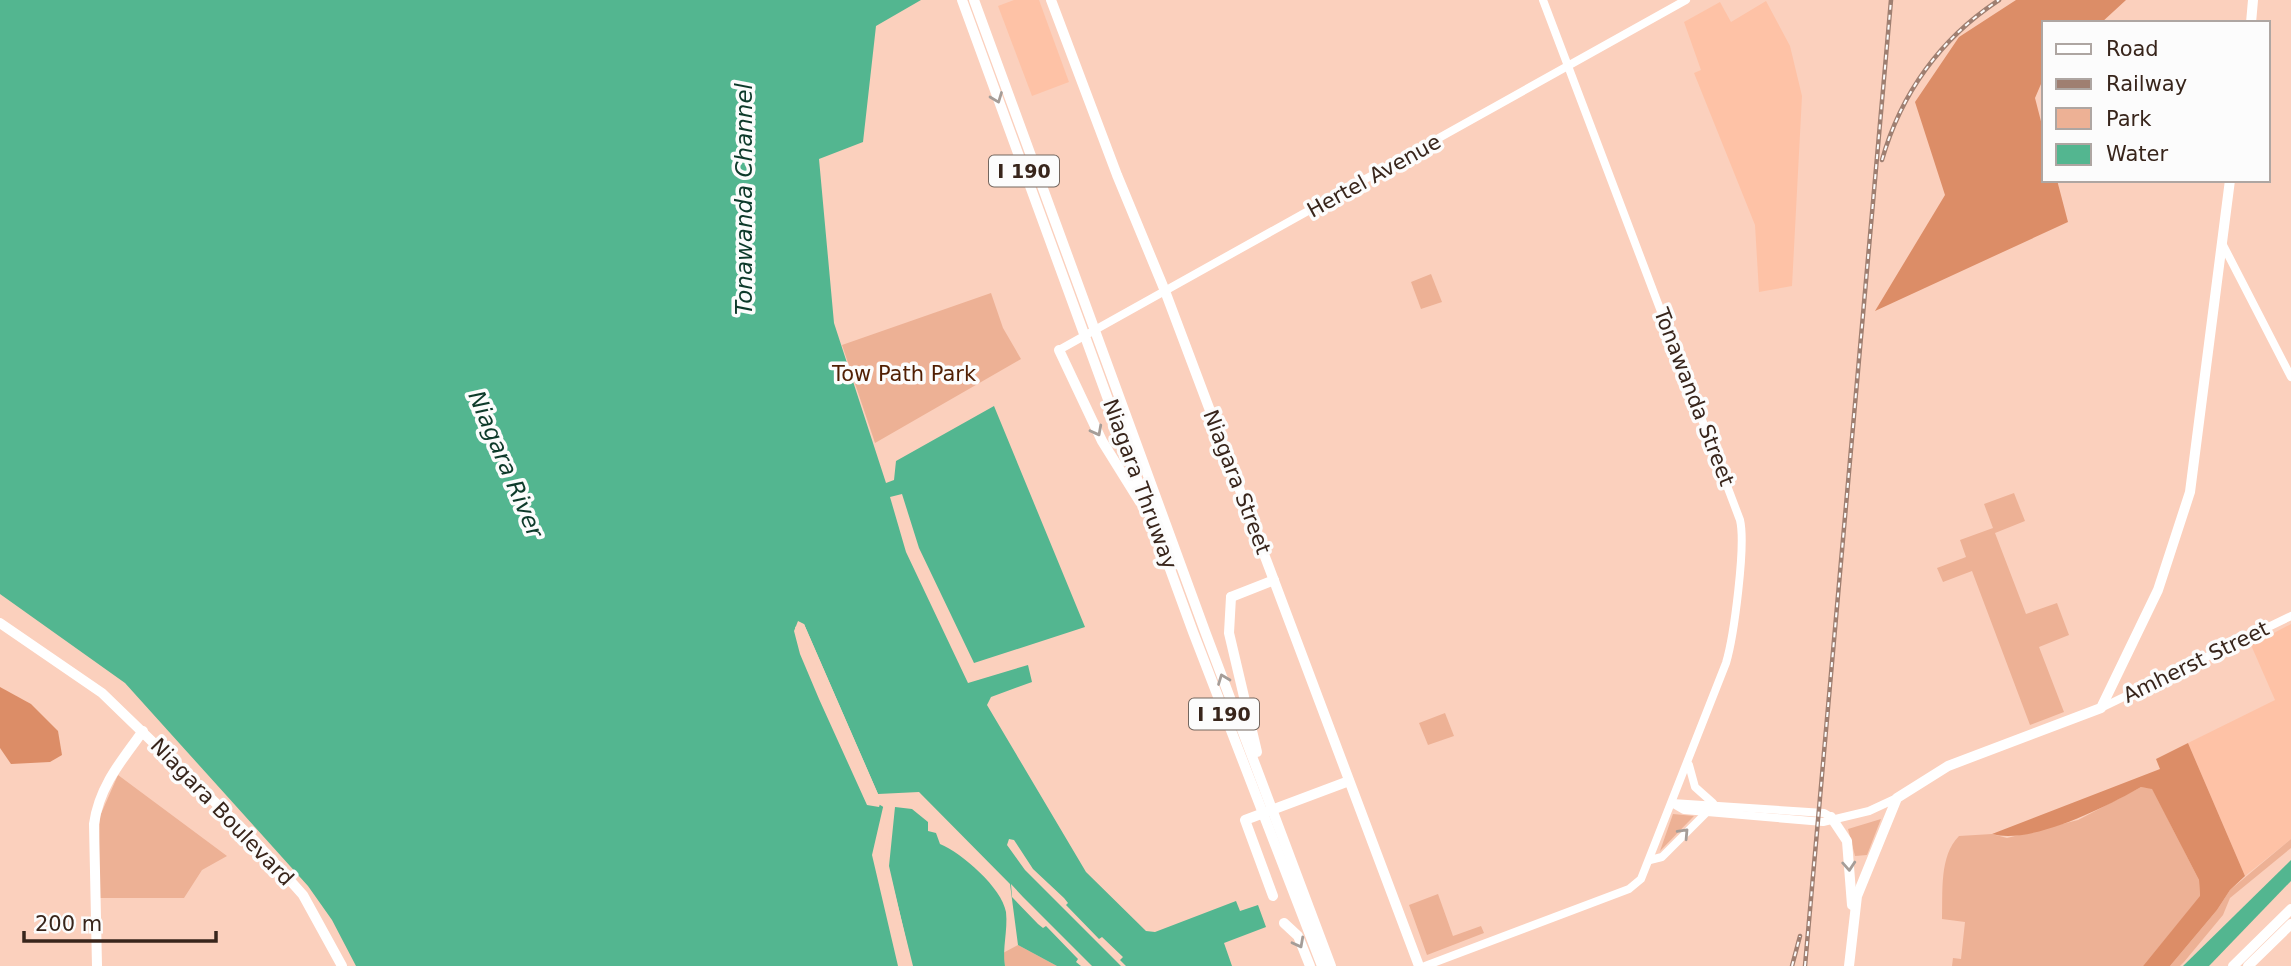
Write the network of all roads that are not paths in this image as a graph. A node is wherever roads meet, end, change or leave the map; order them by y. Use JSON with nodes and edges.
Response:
{"nodes":[{"id":1,"x":962,"y":0,"type":"edge"},
{"id":2,"x":974,"y":0,"type":"edge"},
{"id":3,"x":1051,"y":0,"type":"edge"},
{"id":4,"x":1543,"y":0,"type":"edge"},
{"id":5,"x":1686,"y":0,"type":"edge"},
{"id":6,"x":2253,"y":0,"type":"edge"},
{"id":7,"x":2250,"y":21,"type":"edge"},
{"id":8,"x":979,"y":32,"type":"junction"},
{"id":9,"x":1568,"y":66,"type":"junction"},
{"id":10,"x":2230,"y":182,"type":"edge"},
{"id":11,"x":2222,"y":243,"type":"junction"},
{"id":12,"x":1165,"y":291,"type":"junction"},
{"id":13,"x":1059,"y":350,"type":"joint"},
{"id":14,"x":1098,"y":355,"type":"junction"},
{"id":15,"x":2291,"y":377,"type":"edge"},
{"id":16,"x":1172,"y":572,"type":"junction"},
{"id":17,"x":1273,"y":580,"type":"junction"},
{"id":18,"x":1231,"y":597,"type":"joint"},
{"id":19,"x":1188,"y":599,"type":"junction"},
{"id":20,"x":2291,"y":616,"type":"edge"},
{"id":21,"x":0,"y":623,"type":"edge"},
{"id":22,"x":2101,"y":708,"type":"junction"},
{"id":23,"x":143,"y":732,"type":"junction"},
{"id":24,"x":1688,"y":761,"type":"junction"},
{"id":25,"x":1349,"y":781,"type":"junction"},
{"id":26,"x":1263,"y":795,"type":"junction"},
{"id":27,"x":1897,"y":798,"type":"junction"},
{"id":28,"x":1672,"y":803,"type":"junction"},
{"id":29,"x":1715,"y":804,"type":"junction"},
{"id":30,"x":1707,"y":812,"type":"junction"},
{"id":31,"x":1831,"y":817,"type":"junction"},
{"id":32,"x":1277,"y":837,"type":"junction"},
{"id":33,"x":1650,"y":860,"type":"junction"},
{"id":34,"x":1273,"y":896,"type":"dead end"},
{"id":35,"x":2291,"y":909,"type":"edge"},
{"id":36,"x":1853,"y":919,"type":"junction"},
{"id":37,"x":1284,"y":923,"type":"dead end"},
{"id":38,"x":2291,"y":924,"type":"edge"},
{"id":39,"x":97,"y":966,"type":"edge"},
{"id":40,"x":342,"y":966,"type":"edge"},
{"id":41,"x":1310,"y":966,"type":"edge"},
{"id":42,"x":1322,"y":966,"type":"edge"},
{"id":43,"x":1331,"y":966,"type":"edge"},
{"id":44,"x":1422,"y":966,"type":"edge"},
{"id":45,"x":1849,"y":966,"type":"edge"},
{"id":46,"x":2233,"y":966,"type":"edge"},
{"id":47,"x":2248,"y":966,"type":"edge"}],
"edges":[{"from":1,"to":8,"type":"highway","name":"Niagara Thruway","number":"I 190"},
{"from":2,"to":8,"type":"highway","name":"Niagara Thruway","number":"I 190"},
{"from":3,"to":12,"type":"main road","name":"Niagara Street"},
{"from":4,"to":9,"type":"street","name":"Tonawanda Street"},
{"from":5,"to":9,"type":"street","name":"Hertel Avenue"},
{"from":6,"to":7,"type":"main road"},
{"from":8,"to":14,"type":"highway","name":"Niagara Thruway","number":"I 190"},
{"from":9,"to":12,"type":"street","name":"Hertel Avenue"},
{"from":9,"to":24,"type":"street","name":"Tonawanda Street"},
{"from":10,"to":11,"type":"main road"},
{"from":11,"to":15,"type":"street"},
{"from":11,"to":22,"type":"main road"},
{"from":12,"to":13,"type":"street","name":"Hertel Avenue"},
{"from":12,"to":17,"type":"main road","name":"Niagara Street"},
{"from":13,"to":16,"type":"highway","one_way":true},
{"from":14,"to":16,"type":"highway","name":"Niagara Thruway","number":"I 190"},
{"from":14,"to":19,"type":"highway","name":"Niagara Thruway","number":"I 190"},
{"from":16,"to":19,"type":"highway","name":"Niagara Thruway","number":"I 190"},
{"from":17,"to":18,"type":"main road"},
{"from":17,"to":25,"type":"main road","name":"Niagara Street"},
{"from":18,"to":26,"type":"highway"},
{"from":26,"to":19,"type":"highway","name":"Niagara Thruway","number":"I 190","one_way":true},
{"from":19,"to":26,"type":"highway","name":"Niagara Thruway","number":"I 190"},
{"from":20,"to":22,"type":"street","name":"Amherst Street"},
{"from":21,"to":23,"type":"main road","name":"Niagara Boulevard"},
{"from":22,"to":27,"type":"main road"},
{"from":23,"to":39,"type":"main road"},
{"from":23,"to":40,"type":"main road","name":"Niagara Boulevard"},
{"from":24,"to":28,"type":"street","name":"Tonawanda Street"},
{"from":24,"to":29,"type":"street"},
{"from":25,"to":34,"type":"main road"},
{"from":25,"to":44,"type":"main road","name":"Niagara Street"},
{"from":26,"to":32,"type":"highway","name":"Niagara Thruway","number":"I 190"},
{"from":27,"to":31,"type":"street"},
{"from":27,"to":36,"type":"main road"},
{"from":28,"to":29,"type":"street"},
{"from":28,"to":30,"type":"street"},
{"from":28,"to":33,"type":"street"},
{"from":29,"to":31,"type":"street"},
{"from":30,"to":31,"type":"street"},
{"from":33,"to":30,"type":"street","one_way":true},
{"from":31,"to":36,"type":"main road","one_way":true},
{"from":32,"to":42,"type":"highway","name":"Niagara Thruway","number":"I 190"},
{"from":32,"to":43,"type":"highway","name":"Niagara Thruway","number":"I 190"},
{"from":33,"to":44,"type":"street"},
{"from":35,"to":46,"type":"highway"},
{"from":36,"to":45,"type":"main road"},
{"from":37,"to":41,"type":"highway","one_way":true},
{"from":38,"to":47,"type":"highway"}]}
